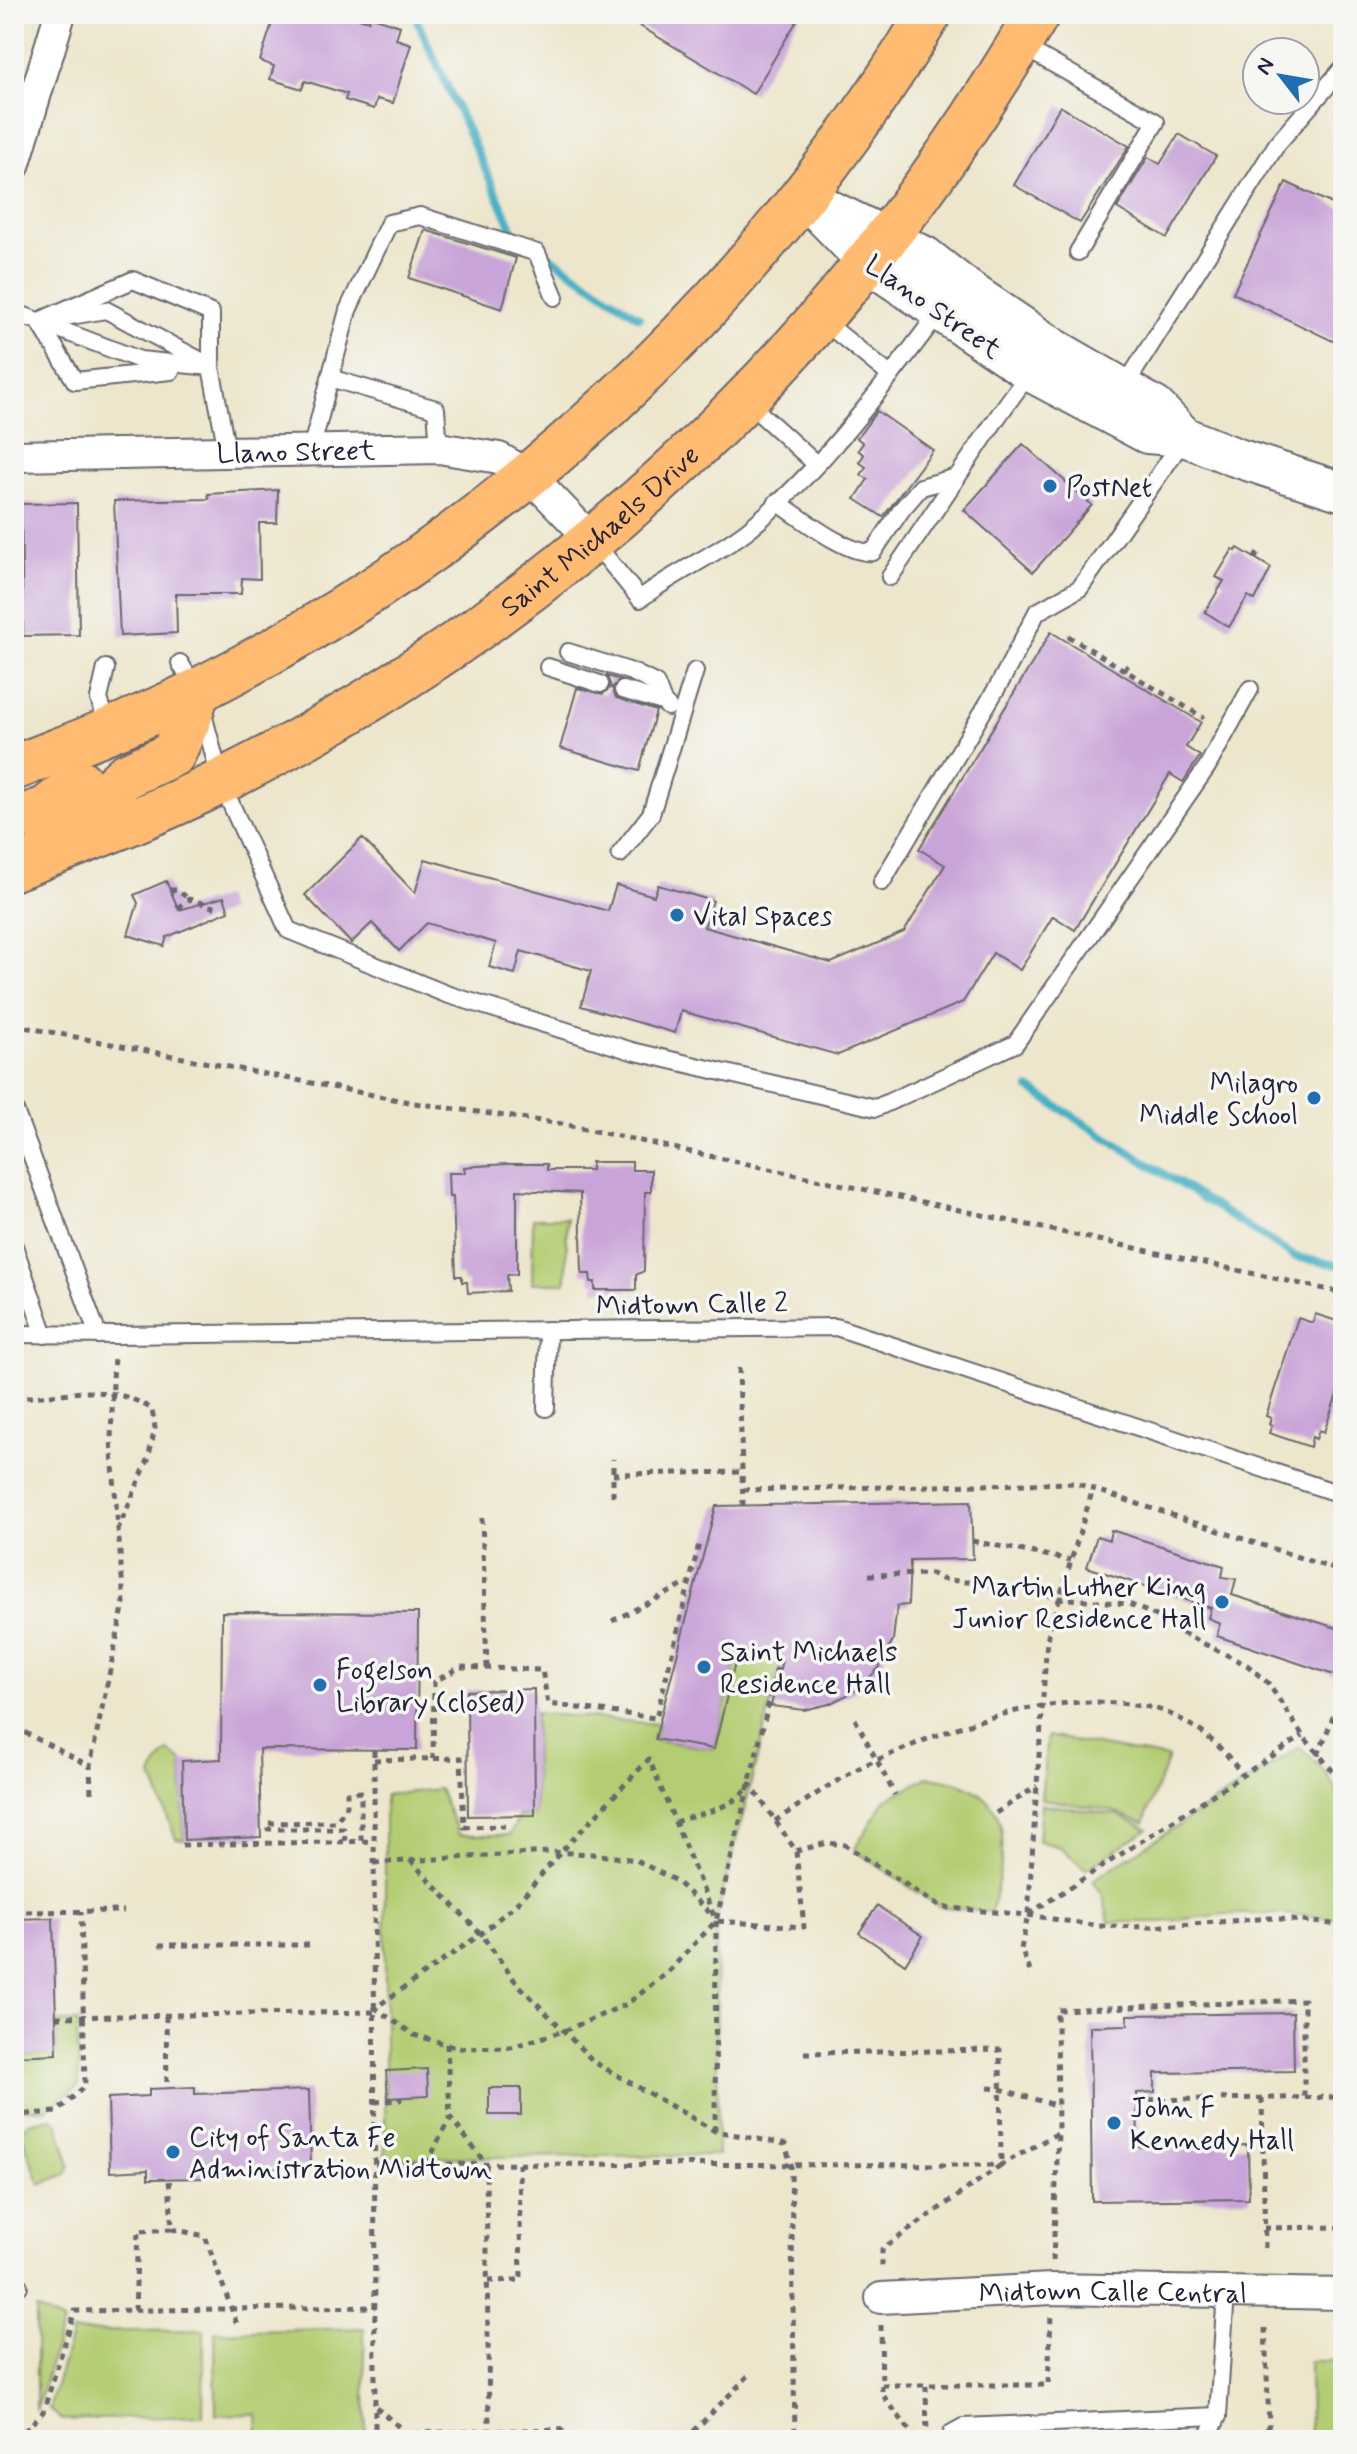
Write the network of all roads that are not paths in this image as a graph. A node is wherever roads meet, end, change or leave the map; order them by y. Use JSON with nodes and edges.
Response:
{"nodes":[{"id":1,"x":60,"y":14,"type":"edge"},
{"id":2,"x":929,"y":14,"type":"edge"},
{"id":3,"x":1028,"y":29,"type":"edge"},
{"id":4,"x":1343,"y":68,"type":"edge"},
{"id":5,"x":14,"y":166,"type":"edge"},
{"id":6,"x":804,"y":197,"type":"junction"},
{"id":7,"x":877,"y":250,"type":"junction"},
{"id":8,"x":1078,"y":252,"type":"dead end"},
{"id":9,"x":555,"y":297,"type":"dead end"},
{"id":10,"x":940,"y":310,"type":"junction"},
{"id":11,"x":14,"y":312,"type":"edge"},
{"id":12,"x":820,"y":318,"type":"junction"},
{"id":13,"x":39,"y":321,"type":"junction"},
{"id":14,"x":211,"y":367,"type":"junction"},
{"id":15,"x":1030,"y":372,"type":"junction"},
{"id":16,"x":891,"y":376,"type":"junction"},
{"id":17,"x":330,"y":378,"type":"junction"},
{"id":18,"x":1123,"y":389,"type":"junction"},
{"id":19,"x":745,"y":400,"type":"junction"},
{"id":20,"x":1185,"y":437,"type":"junction"},
{"id":21,"x":439,"y":448,"type":"junction"},
{"id":22,"x":311,"y":450,"type":"junction"},
{"id":23,"x":227,"y":451,"type":"junction"},
{"id":24,"x":14,"y":456,"type":"edge"},
{"id":25,"x":816,"y":464,"type":"junction"},
{"id":26,"x":529,"y":475,"type":"junction"},
{"id":27,"x":957,"y":477,"type":"junction"},
{"id":28,"x":1343,"y":492,"type":"edge"},
{"id":29,"x":777,"y":502,"type":"junction"},
{"id":30,"x":593,"y":541,"type":"junction"},
{"id":31,"x":890,"y":577,"type":"dead end"},
{"id":32,"x":568,"y":652,"type":"dead end"},
{"id":33,"x":548,"y":667,"type":"dead end"},
{"id":34,"x":106,"y":668,"type":"dead end"},
{"id":35,"x":695,"y":671,"type":"dead end"},
{"id":36,"x":600,"y":684,"type":"dead end"},
{"id":37,"x":180,"y":688,"type":"junction"},
{"id":38,"x":1250,"y":689,"type":"dead end"},
{"id":39,"x":623,"y":690,"type":"dead end"},
{"id":40,"x":663,"y":702,"type":"junction"},
{"id":41,"x":680,"y":719,"type":"junction"},
{"id":42,"x":110,"y":730,"type":"junction"},
{"id":43,"x":14,"y":768,"type":"edge"},
{"id":44,"x":221,"y":782,"type":"junction"},
{"id":45,"x":14,"y":820,"type":"edge"},
{"id":46,"x":620,"y":854,"type":"dead end"},
{"id":47,"x":14,"y":868,"type":"edge"},
{"id":48,"x":882,"y":882,"type":"dead end"},
{"id":49,"x":14,"y":1108,"type":"edge"},
{"id":50,"x":14,"y":1246,"type":"edge"},
{"id":51,"x":548,"y":1330,"type":"junction"},
{"id":52,"x":14,"y":1334,"type":"edge"},
{"id":53,"x":45,"y":1335,"type":"junction"},
{"id":54,"x":106,"y":1335,"type":"junction"},
{"id":55,"x":546,"y":1408,"type":"dead end"},
{"id":56,"x":1343,"y":1495,"type":"edge"},
{"id":57,"x":1226,"y":2292,"type":"junction"},
{"id":58,"x":1343,"y":2294,"type":"edge"},
{"id":59,"x":881,"y":2298,"type":"road end"},
{"id":60,"x":1218,"y":2416,"type":"junction"},
{"id":61,"x":952,"y":2440,"type":"edge"},
{"id":62,"x":1207,"y":2440,"type":"edge"}],
"edges":[{"from":1,"to":5,"type":"street"},
{"from":2,"to":6,"type":"main road"},
{"from":3,"to":7,"type":"main road","name":"Saint Michaels Drive"},
{"from":3,"to":8,"type":"lane"},
{"from":4,"to":18,"type":"lane"},
{"from":6,"to":7,"type":"street","name":"Llano Street"},
{"from":6,"to":26,"type":"main road"},
{"from":7,"to":10,"type":"street","name":"Llano Street"},
{"from":7,"to":12,"type":"main road","name":"Saint Michaels Drive"},
{"from":7,"to":18,"type":"street","name":"Llano Street"},
{"from":9,"to":17,"type":"lane"},
{"from":10,"to":15,"type":"street","name":"Llano Street"},
{"from":10,"to":16,"type":"lane"},
{"from":11,"to":13,"type":"lane"},
{"from":12,"to":16,"type":"lane"},
{"from":12,"to":19,"type":"main road","name":"Saint Michaels Drive"},
{"from":13,"to":14,"type":"lane"},
{"from":13,"to":14,"type":"lane"},
{"from":13,"to":14,"type":"lane"},
{"from":13,"to":14,"type":"lane"},
{"from":14,"to":23,"type":"lane"},
{"from":15,"to":20,"type":"street","name":"Llano Street"},
{"from":15,"to":27,"type":"lane"},
{"from":16,"to":25,"type":"lane"},
{"from":17,"to":21,"type":"lane"},
{"from":17,"to":22,"type":"lane"},
{"from":18,"to":20,"type":"street","name":"Llano Street"},
{"from":19,"to":25,"type":"lane"},
{"from":19,"to":30,"type":"main road","name":"Saint Michaels Drive"},
{"from":20,"to":28,"type":"street","name":"Llano Street"},
{"from":20,"to":48,"type":"lane"},
{"from":21,"to":22,"type":"street","name":"Llano Street"},
{"from":21,"to":26,"type":"street","name":"Llano Street"},
{"from":22,"to":23,"type":"street","name":"Llano Street"},
{"from":23,"to":24,"type":"street","name":"Llano Street"},
{"from":25,"to":29,"type":"lane"},
{"from":26,"to":30,"type":"street","name":"Llano Street"},
{"from":26,"to":37,"type":"main road"},
{"from":27,"to":29,"type":"lane"},
{"from":27,"to":31,"type":"lane"},
{"from":29,"to":30,"type":"lane"},
{"from":30,"to":44,"type":"main road","name":"Saint Michaels Drive"},
{"from":32,"to":40,"type":"lane"},
{"from":33,"to":36,"type":"lane"},
{"from":34,"to":42,"type":"lane"},
{"from":35,"to":41,"type":"lane"},
{"from":37,"to":42,"type":"main road"},
{"from":37,"to":44,"type":"lane"},
{"from":37,"to":45,"type":"main road"},
{"from":37,"to":47,"type":"main road"},
{"from":38,"to":44,"type":"lane"},
{"from":39,"to":40,"type":"lane"},
{"from":40,"to":41,"type":"lane"},
{"from":41,"to":46,"type":"lane"},
{"from":42,"to":43,"type":"main road"},
{"from":44,"to":47,"type":"main road","name":"Saint Michaels Drive"},
{"from":49,"to":54,"type":"lane"},
{"from":50,"to":53,"type":"lane"},
{"from":51,"to":54,"type":"lane","name":"Midtown Calle 2"},
{"from":51,"to":55,"type":"lane"},
{"from":51,"to":56,"type":"lane","name":"Midtown Calle 2"},
{"from":52,"to":53,"type":"lane","name":"Midtown Calle 2"},
{"from":53,"to":54,"type":"lane","name":"Midtown Calle 2"},
{"from":57,"to":58,"type":"street","name":"Midtown Calle Central"},
{"from":57,"to":59,"type":"street","name":"Midtown Calle Central"},
{"from":57,"to":60,"type":"lane"},
{"from":60,"to":61,"type":"lane"},
{"from":60,"to":62,"type":"lane"}]}
